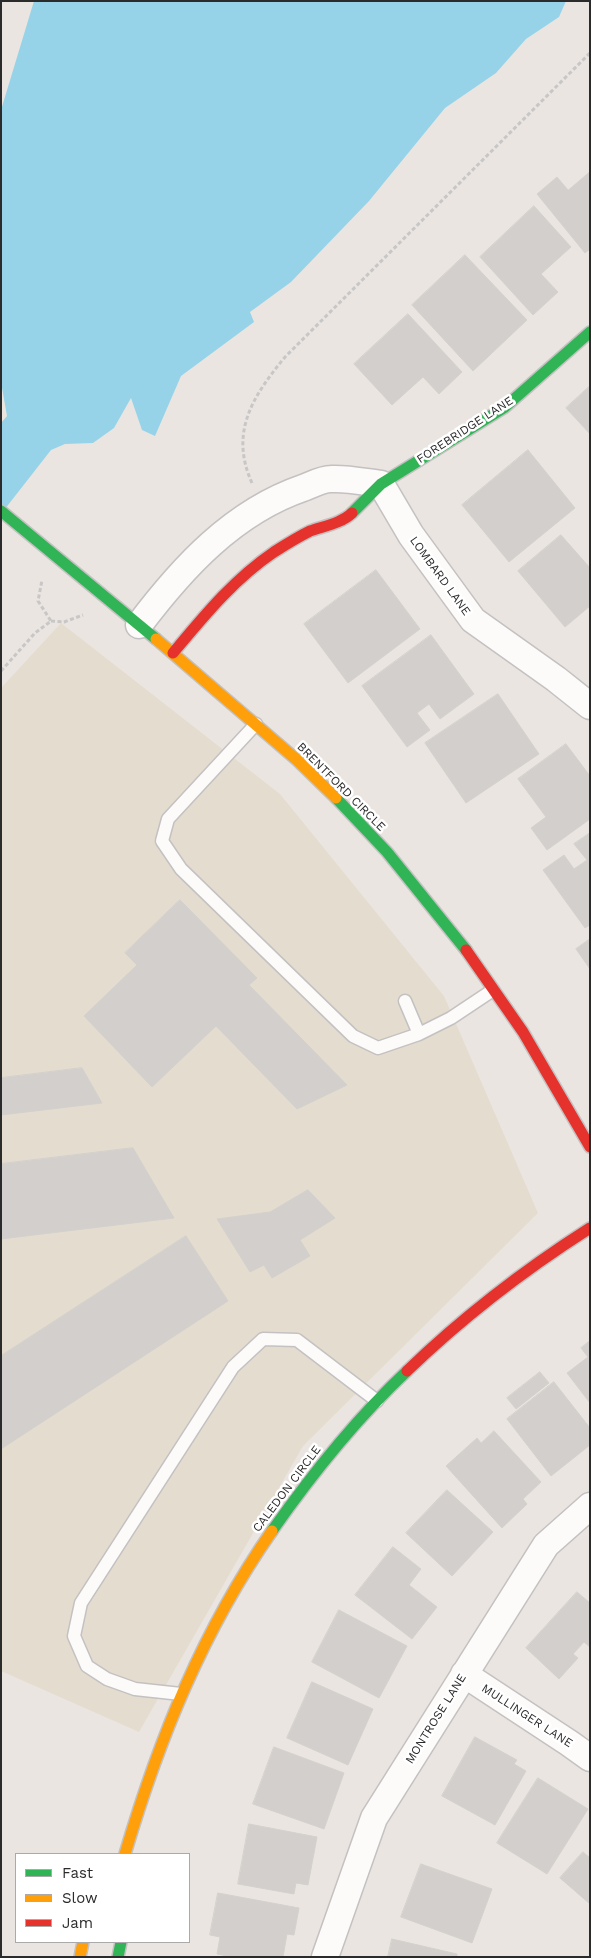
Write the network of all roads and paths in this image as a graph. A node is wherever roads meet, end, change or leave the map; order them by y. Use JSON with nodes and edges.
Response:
{"nodes":[{"id":1,"x":590,"y":53,"type":"edge"},
{"id":2,"x":590,"y":332,"type":"edge"},
{"id":3,"x":381,"y":484,"type":"junction"},
{"id":4,"x":265,"y":505,"type":"junction"},
{"id":5,"x":1,"y":511,"type":"edge"},
{"id":6,"x":55,"y":555,"type":"junction"},
{"id":7,"x":139,"y":625,"type":"junction"},
{"id":8,"x":173,"y":653,"type":"junction"},
{"id":9,"x":1,"y":671,"type":"edge"},
{"id":10,"x":590,"y":706,"type":"edge"},
{"id":11,"x":256,"y":724,"type":"junction"},
{"id":12,"x":493,"y":990,"type":"junction"},
{"id":13,"x":405,"y":1002,"type":"dead end"},
{"id":14,"x":419,"y":1034,"type":"junction"},
{"id":15,"x":590,"y":1147,"type":"edge"},
{"id":16,"x":590,"y":1228,"type":"edge"},
{"id":17,"x":377,"y":1401,"type":"junction"},
{"id":18,"x":590,"y":1506,"type":"edge"},
{"id":19,"x":464,"y":1674,"type":"junction"},
{"id":20,"x":181,"y":1694,"type":"junction"},
{"id":21,"x":590,"y":1758,"type":"edge"},
{"id":22,"x":125,"y":1853,"type":"edge"},
{"id":23,"x":83,"y":1943,"type":"edge"},
{"id":24,"x":121,"y":1943,"type":"edge"},
{"id":25,"x":80,"y":1957,"type":"edge"},
{"id":26,"x":118,"y":1957,"type":"edge"},
{"id":27,"x":325,"y":1957,"type":"edge"}],
"edges":[{"from":1,"to":4,"type":"path"},
{"from":2,"to":3,"type":"street","name":"FOREBRIDGE LANE"},
{"from":3,"to":4,"type":"street"},
{"from":3,"to":8,"type":"street","name":"FOREBRIDGE LANE"},
{"from":3,"to":10,"type":"street","name":"LOMBARD LANE"},
{"from":4,"to":7,"type":"street"},
{"from":5,"to":6,"type":"street","name":"BRENTFORD CIRCLE"},
{"from":6,"to":7,"type":"street","name":"BRENTFORD CIRCLE"},
{"from":6,"to":9,"type":"path"},
{"from":7,"to":8,"type":"street","name":"BRENTFORD CIRCLE"},
{"from":8,"to":11,"type":"street","name":"BRENTFORD CIRCLE"},
{"from":11,"to":12,"type":"street","name":"BRENTFORD CIRCLE"},
{"from":11,"to":14,"type":"lane"},
{"from":12,"to":14,"type":"lane"},
{"from":12,"to":15,"type":"street","name":"BRENTFORD CIRCLE"},
{"from":13,"to":14,"type":"lane"},
{"from":16,"to":17,"type":"street","name":"CALEDON CIRCLE"},
{"from":17,"to":20,"type":"street","name":"CALEDON CIRCLE"},
{"from":17,"to":20,"type":"lane"},
{"from":18,"to":19,"type":"street","name":"MONTROSE LANE"},
{"from":19,"to":21,"type":"street","name":"MULLINGER LANE"},
{"from":19,"to":27,"type":"street","name":"MONTROSE LANE"},
{"from":20,"to":22,"type":"street","name":"CALEDON CIRCLE"},
{"from":23,"to":25,"type":"street"},
{"from":24,"to":26,"type":"street"}]}
